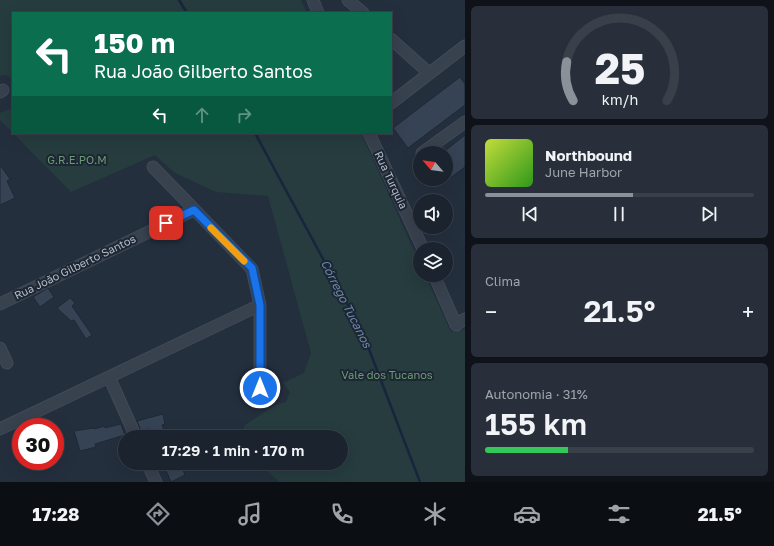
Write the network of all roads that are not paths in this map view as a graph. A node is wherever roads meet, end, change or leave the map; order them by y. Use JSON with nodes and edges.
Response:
{"nodes":[{"id":1,"x":312,"y":0,"type":"edge"},
{"id":2,"x":348,"y":0,"type":"edge"},
{"id":3,"x":318,"y":12,"type":"edge"},
{"id":4,"x":362,"y":12,"type":"edge"},
{"id":5,"x":392,"y":39,"type":"edge"},
{"id":6,"x":465,"y":46,"type":"edge"},
{"id":7,"x":430,"y":73,"type":"junction"},
{"id":8,"x":392,"y":102,"type":"edge"},
{"id":9,"x":465,"y":122,"type":"edge"},
{"id":10,"x":369,"y":134,"type":"edge"},
{"id":11,"x":432,"y":146,"type":"edge"},
{"id":12,"x":153,"y":167,"type":"dead end"},
{"id":13,"x":194,"y":210,"type":"junction"},
{"id":14,"x":420,"y":242,"type":"edge"},
{"id":15,"x":438,"y":282,"type":"edge"},
{"id":16,"x":0,"y":304,"type":"edge"},
{"id":17,"x":260,"y":305,"type":"junction"},
{"id":18,"x":460,"y":322,"type":"edge"},
{"id":19,"x":0,"y":348,"type":"edge"},
{"id":20,"x":7,"y":363,"type":"dead end"},
{"id":21,"x":109,"y":377,"type":"junction"},
{"id":22,"x":260,"y":388,"type":"dead end"},
{"id":23,"x":0,"y":429,"type":"edge"},
{"id":24,"x":133,"y":430,"type":"edge"},
{"id":25,"x":150,"y":470,"type":"edge"},
{"id":26,"x":156,"y":482,"type":"edge"}],
"edges":[{"from":1,"to":3,"type":"street"},
{"from":2,"to":4,"type":"street"},
{"from":5,"to":7,"type":"street"},
{"from":6,"to":7,"type":"street"},
{"from":7,"to":8,"type":"street"},
{"from":9,"to":11,"type":"street"},
{"from":10,"to":14,"type":"street","name":"Rua Turquia"},
{"from":12,"to":13,"type":"street"},
{"from":13,"to":16,"type":"street","name":"Rua João Gilberto Santos"},
{"from":13,"to":17,"type":"street"},
{"from":15,"to":18,"type":"street"},
{"from":17,"to":21,"type":"street"},
{"from":17,"to":22,"type":"street"},
{"from":19,"to":20,"type":"street"},
{"from":21,"to":23,"type":"street"},
{"from":21,"to":24,"type":"street"},
{"from":25,"to":26,"type":"street"}]}
